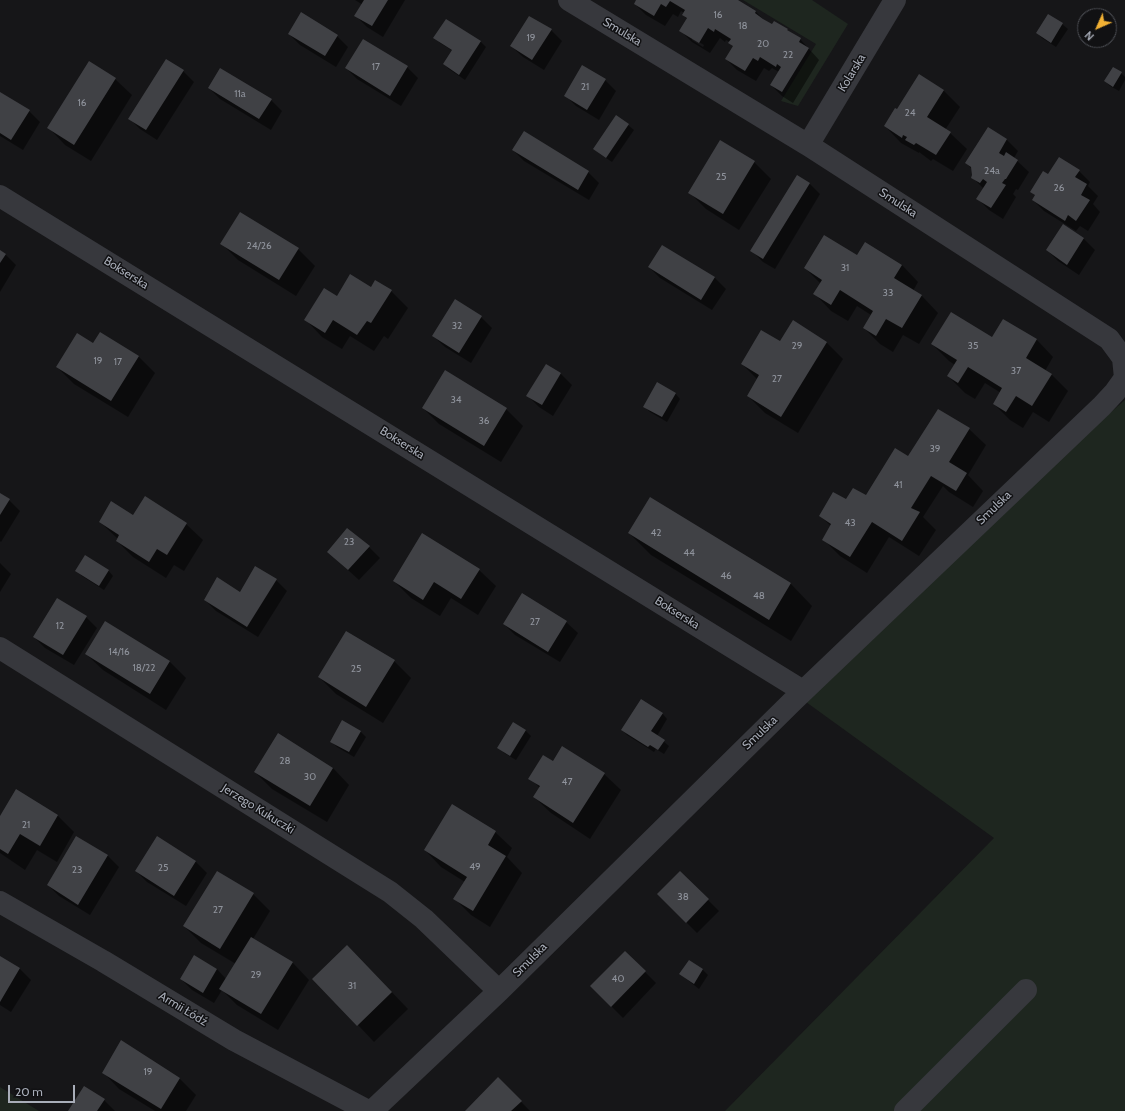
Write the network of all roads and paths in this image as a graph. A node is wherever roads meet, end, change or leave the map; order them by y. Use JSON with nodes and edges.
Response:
{"nodes":[{"id":1,"x":895,"y":0,"type":"edge"},
{"id":2,"x":573,"y":1,"type":"edge"},
{"id":3,"x":808,"y":145,"type":"junction"},
{"id":4,"x":0,"y":196,"type":"edge"},
{"id":5,"x":0,"y":648,"type":"edge"},
{"id":6,"x":803,"y":691,"type":"junction"},
{"id":7,"x":0,"y":902,"type":"edge"},
{"id":8,"x":1026,"y":990,"type":"dead end"},
{"id":9,"x":499,"y":991,"type":"junction"},
{"id":10,"x":368,"y":1111,"type":"edge"},
{"id":11,"x":372,"y":1111,"type":"edge"},
{"id":12,"x":905,"y":1111,"type":"edge"}],
"edges":[{"from":1,"to":3,"type":"street","name":"Kolarska"},
{"from":2,"to":3,"type":"street","name":"Smulska"},
{"from":3,"to":6,"type":"street","name":"Smulska"},
{"from":4,"to":6,"type":"street","name":"Bokserska"},
{"from":5,"to":9,"type":"street","name":"Jerzego Kukuczki"},
{"from":6,"to":9,"type":"street","name":"Smulska"},
{"from":7,"to":10,"type":"street","name":"Armii Łódź"},
{"from":8,"to":12,"type":"street"},
{"from":9,"to":11,"type":"street","name":"Smulska"}]}
